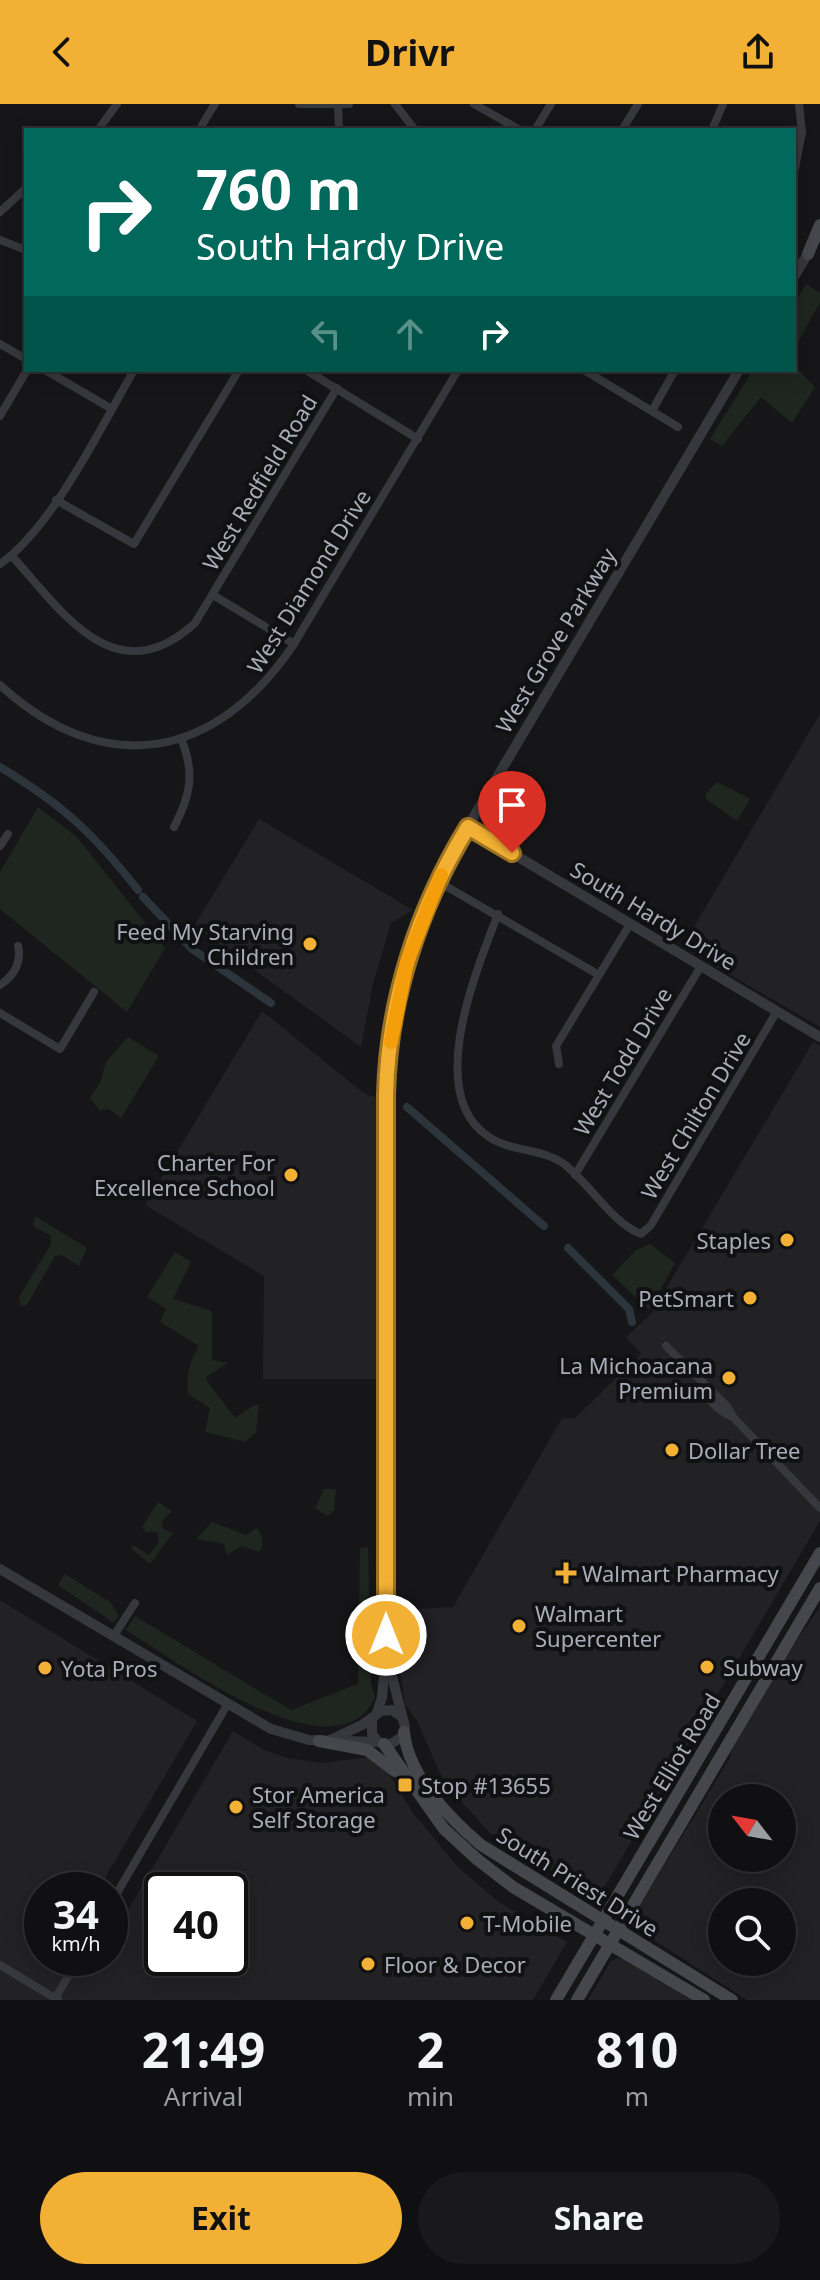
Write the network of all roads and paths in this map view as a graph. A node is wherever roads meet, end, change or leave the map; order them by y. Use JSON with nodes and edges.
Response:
{"nodes":[{"id":1,"x":117,"y":104,"type":"edge"},
{"id":2,"x":215,"y":104,"type":"edge"},
{"id":3,"x":299,"y":104,"type":"edge"},
{"id":4,"x":349,"y":104,"type":"edge"},
{"id":5,"x":395,"y":104,"type":"edge"},
{"id":6,"x":474,"y":104,"type":"edge"},
{"id":7,"x":551,"y":104,"type":"edge"},
{"id":8,"x":638,"y":104,"type":"edge"},
{"id":9,"x":723,"y":104,"type":"edge"},
{"id":10,"x":799,"y":104,"type":"edge"},
{"id":11,"x":338,"y":105,"type":"edge"},
{"id":12,"x":202,"y":125,"type":"dead end"},
{"id":13,"x":99,"y":128,"type":"edge"},
{"id":14,"x":339,"y":128,"type":"edge"},
{"id":15,"x":413,"y":128,"type":"edge"},
{"id":16,"x":516,"y":128,"type":"edge"},
{"id":17,"x":536,"y":128,"type":"edge"},
{"id":18,"x":623,"y":128,"type":"edge"},
{"id":19,"x":713,"y":128,"type":"edge"},
{"id":20,"x":796,"y":163,"type":"edge"},
{"id":21,"x":24,"y":190,"type":"edge"},
{"id":22,"x":0,"y":212,"type":"edge"},
{"id":23,"x":820,"y":225,"type":"edge"},
{"id":24,"x":820,"y":233,"type":"edge"},
{"id":25,"x":0,"y":240,"type":"edge"},
{"id":26,"x":24,"y":249,"type":"edge"},
{"id":27,"x":808,"y":254,"type":"junction"},
{"id":28,"x":796,"y":274,"type":"edge"},
{"id":29,"x":0,"y":344,"type":"edge"},
{"id":30,"x":24,"y":358,"type":"edge"},
{"id":31,"x":26,"y":372,"type":"edge"},
{"id":32,"x":48,"y":372,"type":"edge"},
{"id":33,"x":133,"y":372,"type":"edge"},
{"id":34,"x":238,"y":372,"type":"edge"},
{"id":35,"x":309,"y":372,"type":"edge"},
{"id":36,"x":457,"y":372,"type":"edge"},
{"id":37,"x":587,"y":372,"type":"edge"},
{"id":38,"x":674,"y":372,"type":"edge"},
{"id":39,"x":738,"y":372,"type":"edge"},
{"id":40,"x":337,"y":388,"type":"junction"},
{"id":41,"x":112,"y":409,"type":"junction"},
{"id":42,"x":652,"y":411,"type":"junction"},
{"id":43,"x":0,"y":416,"type":"edge"},
{"id":44,"x":678,"y":427,"type":"dead end"},
{"id":45,"x":418,"y":439,"type":"junction"},
{"id":46,"x":56,"y":500,"type":"junction"},
{"id":47,"x":12,"y":556,"type":"junction"},
{"id":48,"x":0,"y":564,"type":"edge"},
{"id":49,"x":213,"y":595,"type":"junction"},
{"id":50,"x":294,"y":644,"type":"junction"},
{"id":51,"x":0,"y":685,"type":"edge"},
{"id":52,"x":181,"y":738,"type":"junction"},
{"id":53,"x":174,"y":827,"type":"dead end"},
{"id":54,"x":468,"y":827,"type":"junction"},
{"id":55,"x":8,"y":834,"type":"dead end"},
{"id":56,"x":0,"y":846,"type":"edge"},
{"id":57,"x":437,"y":881,"type":"junction"},
{"id":58,"x":498,"y":914,"type":"junction"},
{"id":59,"x":630,"y":924,"type":"junction"},
{"id":60,"x":18,"y":946,"type":"dead end"},
{"id":61,"x":701,"y":966,"type":"junction"},
{"id":62,"x":599,"y":975,"type":"junction"},
{"id":63,"x":0,"y":985,"type":"edge"},
{"id":64,"x":94,"y":992,"type":"dead end"},
{"id":65,"x":777,"y":1011,"type":"junction"},
{"id":66,"x":0,"y":1013,"type":"edge"},
{"id":67,"x":820,"y":1037,"type":"edge"},
{"id":68,"x":559,"y":1064,"type":"dead end"},
{"id":69,"x":575,"y":1175,"type":"junction"},
{"id":70,"x":666,"y":1346,"type":"dead end"},
{"id":71,"x":820,"y":1508,"type":"edge"},
{"id":72,"x":820,"y":1553,"type":"edge"},
{"id":73,"x":0,"y":1569,"type":"edge"},
{"id":74,"x":820,"y":1588,"type":"edge"},
{"id":75,"x":135,"y":1603,"type":"dead end"},
{"id":76,"x":113,"y":1637,"type":"junction"},
{"id":77,"x":386,"y":1653,"type":"junction"},
{"id":78,"x":749,"y":1674,"type":"junction"},
{"id":79,"x":227,"y":1705,"type":"junction"},
{"id":80,"x":374,"y":1716,"type":"junction"},
{"id":81,"x":401,"y":1716,"type":"junction"},
{"id":82,"x":718,"y":1726,"type":"junction"},
{"id":83,"x":404,"y":1732,"type":"junction"},
{"id":84,"x":735,"y":1732,"type":"junction"},
{"id":85,"x":324,"y":1740,"type":"junction"},
{"id":86,"x":381,"y":1743,"type":"junction"},
{"id":87,"x":701,"y":1790,"type":"junction"},
{"id":88,"x":419,"y":1794,"type":"junction"},
{"id":89,"x":450,"y":1835,"type":"junction"},
{"id":90,"x":498,"y":1858,"type":"junction"},
{"id":91,"x":128,"y":1874,"type":"edge"},
{"id":92,"x":603,"y":1921,"type":"junction"},
{"id":93,"x":618,"y":1930,"type":"junction"},
{"id":94,"x":595,"y":1935,"type":"junction"},
{"id":95,"x":610,"y":1943,"type":"junction"},
{"id":96,"x":0,"y":1965,"type":"edge"},
{"id":97,"x":69,"y":1976,"type":"edge"},
{"id":98,"x":56,"y":1999,"type":"edge"},
{"id":99,"x":556,"y":2000,"type":"edge"},
{"id":100,"x":577,"y":2000,"type":"edge"},
{"id":101,"x":704,"y":2000,"type":"edge"},
{"id":102,"x":732,"y":2000,"type":"edge"}],
"edges":[{"from":1,"to":13,"type":"street"},
{"from":2,"to":12,"type":"street"},
{"from":3,"to":11,"type":"street"},
{"from":4,"to":11,"type":"street"},
{"from":5,"to":15,"type":"street"},
{"from":6,"to":16,"type":"street"},
{"from":7,"to":17,"type":"street"},
{"from":8,"to":18,"type":"street"},
{"from":9,"to":19,"type":"street"},
{"from":10,"to":20,"type":"street"},
{"from":11,"to":14,"type":"street"},
{"from":21,"to":22,"type":"street"},
{"from":23,"to":27,"type":"main road"},
{"from":24,"to":27,"type":"street"},
{"from":25,"to":26,"type":"street"},
{"from":27,"to":28,"type":"street"},
{"from":29,"to":30,"type":"street"},
{"from":31,"to":43,"type":"street"},
{"from":32,"to":41,"type":"street"},
{"from":33,"to":41,"type":"street"},
{"from":34,"to":46,"type":"street"},
{"from":35,"to":40,"type":"street"},
{"from":36,"to":45,"type":"street","name":"West Diamond Drive"},
{"from":37,"to":42,"type":"street"},
{"from":38,"to":42,"type":"street"},
{"from":39,"to":54,"type":"street","name":"West Grove Parkway"},
{"from":40,"to":45,"type":"street"},
{"from":40,"to":49,"type":"street","name":"West Redfield Road"},
{"from":41,"to":46,"type":"street"},
{"from":42,"to":44,"type":"street"},
{"from":45,"to":50,"type":"street","name":"West Diamond Drive"},
{"from":46,"to":47,"type":"street"},
{"from":47,"to":48,"type":"street"},
{"from":47,"to":49,"type":"street","name":"West Redfield Road"},
{"from":49,"to":50,"type":"street"},
{"from":50,"to":52,"type":"street","name":"West Diamond Drive"},
{"from":51,"to":52,"type":"street"},
{"from":52,"to":53,"type":"street"},
{"from":54,"to":57,"type":"street","name":"West Grove Parkway"},
{"from":54,"to":59,"type":"street","name":"South Hardy Drive"},
{"from":55,"to":56,"type":"street"},
{"from":57,"to":58,"type":"street"},
{"from":57,"to":77,"type":"street","name":"West Grove Parkway"},
{"from":58,"to":62,"type":"street"},
{"from":58,"to":69,"type":"street"},
{"from":59,"to":61,"type":"street","name":"South Hardy Drive"},
{"from":59,"to":62,"type":"street"},
{"from":60,"to":63,"type":"street"},
{"from":61,"to":65,"type":"street","name":"South Hardy Drive"},
{"from":61,"to":69,"type":"street","name":"West Todd Drive"},
{"from":62,"to":68,"type":"street"},
{"from":64,"to":66,"type":"street"},
{"from":65,"to":67,"type":"street","name":"South Hardy Drive"},
{"from":65,"to":69,"type":"street","name":"West Chilton Drive"},
{"from":70,"to":71,"type":"street"},
{"from":72,"to":78,"type":"main road","name":"West Elliot Road"},
{"from":73,"to":76,"type":"street"},
{"from":74,"to":84,"type":"main road","name":"West Elliot Road"},
{"from":75,"to":76,"type":"street"},
{"from":76,"to":79,"type":"street"},
{"from":77,"to":80,"type":"street","name":"West Grove Parkway"},
{"from":77,"to":81,"type":"street","name":"West Grove Parkway"},
{"from":78,"to":82,"type":"main road","name":"West Elliot Road"},
{"from":78,"to":84,"type":"main road"},
{"from":79,"to":85,"type":"street"},
{"from":79,"to":91,"type":"street"},
{"from":80,"to":81,"type":"street"},
{"from":80,"to":85,"type":"street"},
{"from":80,"to":86,"type":"street"},
{"from":81,"to":83,"type":"street"},
{"from":82,"to":87,"type":"main road"},
{"from":82,"to":92,"type":"main road","name":"West Elliot Road"},
{"from":83,"to":86,"type":"street"},
{"from":83,"to":90,"type":"main road","name":"South Priest Drive"},
{"from":84,"to":87,"type":"main road","name":"West Elliot Road"},
{"from":85,"to":86,"type":"street"},
{"from":85,"to":88,"type":"main road"},
{"from":86,"to":88,"type":"main road","name":"South Priest Drive"},
{"from":87,"to":93,"type":"main road","name":"West Elliot Road"},
{"from":88,"to":89,"type":"main road","name":"South Priest Drive"},
{"from":89,"to":90,"type":"main road"},
{"from":89,"to":94,"type":"main road","name":"South Priest Drive"},
{"from":90,"to":92,"type":"main road","name":"South Priest Drive"},
{"from":92,"to":93,"type":"main road","name":"South Priest Drive"},
{"from":92,"to":94,"type":"main road","name":"West Elliot Road"},
{"from":93,"to":95,"type":"main road","name":"West Elliot Road"},
{"from":93,"to":102,"type":"main road","name":"South Priest Drive"},
{"from":94,"to":95,"type":"main road","name":"South Priest Drive"},
{"from":94,"to":99,"type":"main road","name":"West Elliot Road"},
{"from":95,"to":100,"type":"main road","name":"West Elliot Road"},
{"from":95,"to":101,"type":"main road","name":"South Priest Drive"},
{"from":96,"to":98,"type":"street"},
{"from":97,"to":98,"type":"street"}]}
